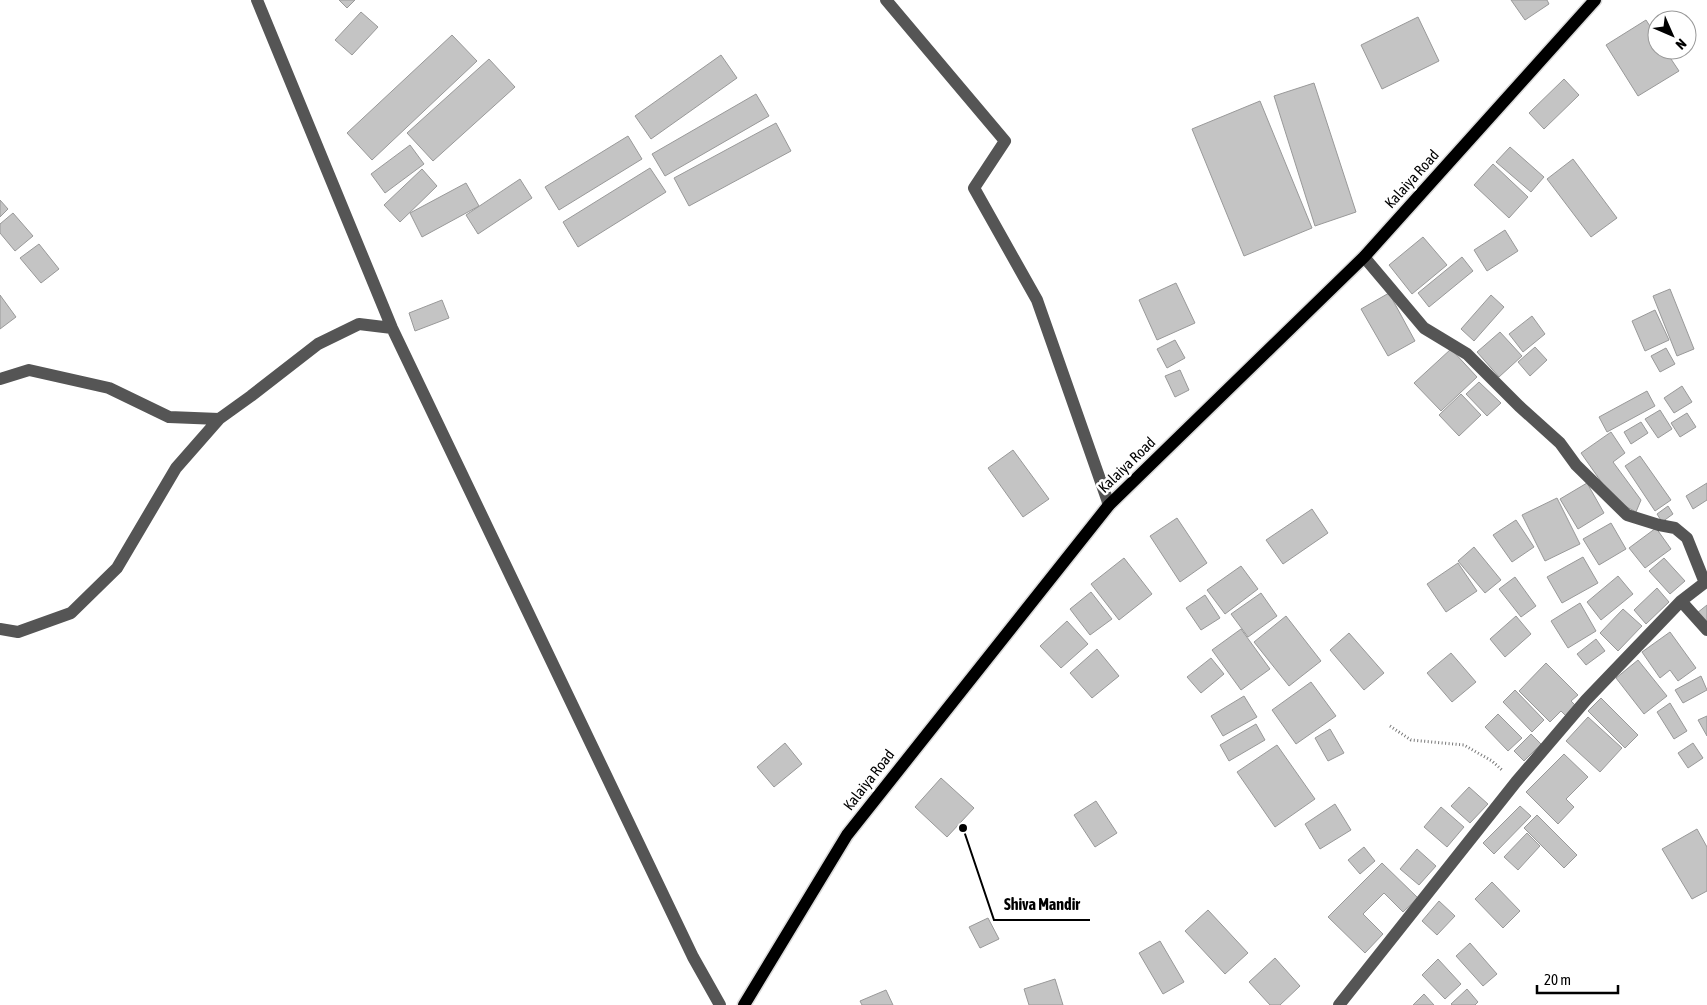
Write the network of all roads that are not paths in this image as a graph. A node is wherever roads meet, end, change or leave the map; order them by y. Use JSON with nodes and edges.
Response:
{"nodes":[{"id":1,"x":257,"y":0,"type":"edge"},
{"id":2,"x":886,"y":0,"type":"edge"},
{"id":3,"x":1595,"y":0,"type":"edge"},
{"id":4,"x":1364,"y":257,"type":"junction"},
{"id":5,"x":392,"y":328,"type":"junction"},
{"id":6,"x":0,"y":379,"type":"edge"},
{"id":7,"x":219,"y":419,"type":"junction"},
{"id":8,"x":1109,"y":505,"type":"junction"},
{"id":9,"x":1706,"y":582,"type":"edge"},
{"id":10,"x":1682,"y":601,"type":"junction"},
{"id":11,"x":0,"y":629,"type":"edge"},
{"id":12,"x":1707,"y":630,"type":"edge"},
{"id":13,"x":720,"y":1005,"type":"edge"},
{"id":14,"x":744,"y":1005,"type":"edge"},
{"id":15,"x":1339,"y":1005,"type":"edge"}],
"edges":[{"from":1,"to":5,"type":"street"},
{"from":2,"to":8,"type":"street"},
{"from":3,"to":4,"type":"main road","name":"Kalaiya Road"},
{"from":4,"to":8,"type":"main road","name":"Kalaiya Road"},
{"from":4,"to":9,"type":"street"},
{"from":5,"to":7,"type":"street"},
{"from":5,"to":13,"type":"street"},
{"from":6,"to":7,"type":"street"},
{"from":7,"to":11,"type":"street"},
{"from":8,"to":14,"type":"main road","name":"Kalaiya Road"},
{"from":9,"to":10,"type":"street"},
{"from":10,"to":12,"type":"street"},
{"from":10,"to":15,"type":"street"}]}
